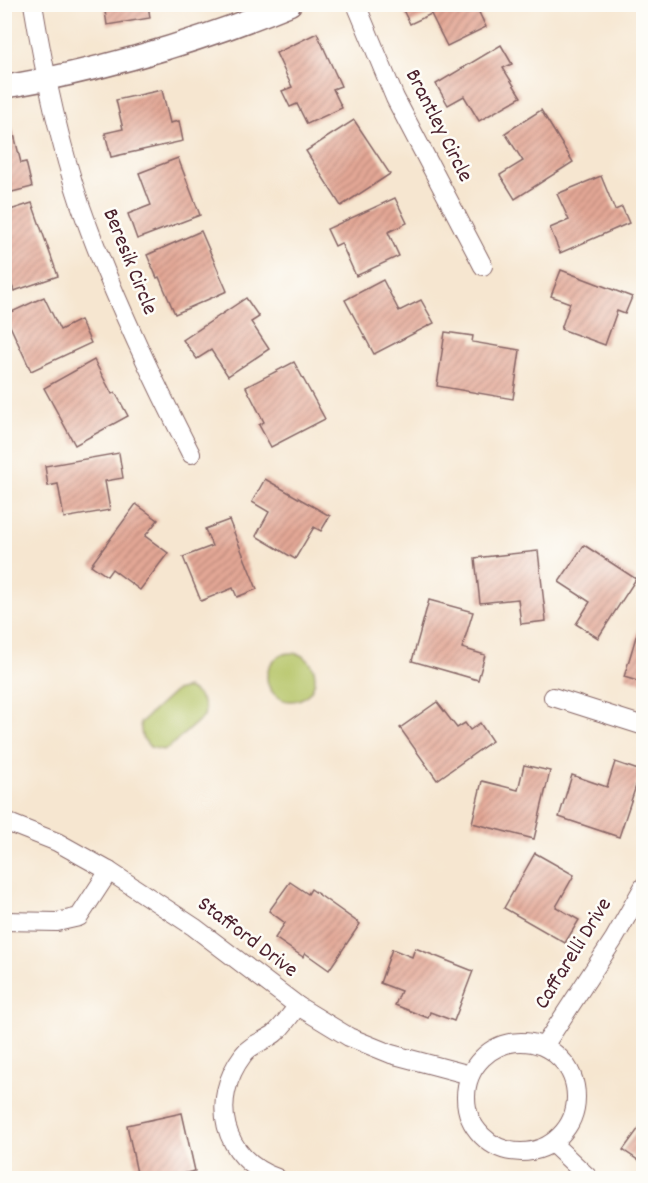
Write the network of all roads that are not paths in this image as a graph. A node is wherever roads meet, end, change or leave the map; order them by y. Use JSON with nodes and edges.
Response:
{"nodes":[{"id":1,"x":33,"y":4,"type":"edge"},
{"id":2,"x":290,"y":4,"type":"edge"},
{"id":3,"x":356,"y":4,"type":"edge"},
{"id":4,"x":46,"y":80,"type":"junction"},
{"id":5,"x":4,"y":87,"type":"edge"},
{"id":6,"x":483,"y":266,"type":"dead end"},
{"id":7,"x":191,"y":454,"type":"dead end"},
{"id":8,"x":553,"y":697,"type":"dead end"},
{"id":9,"x":644,"y":726,"type":"edge"},
{"id":10,"x":4,"y":821,"type":"edge"},
{"id":11,"x":109,"y":871,"type":"junction"},
{"id":12,"x":644,"y":886,"type":"edge"},
{"id":13,"x":4,"y":921,"type":"edge"},
{"id":14,"x":298,"y":1006,"type":"junction"},
{"id":15,"x":544,"y":1046,"type":"junction"},
{"id":16,"x":470,"y":1075,"type":"junction"},
{"id":17,"x":552,"y":1143,"type":"junction"},
{"id":18,"x":277,"y":1179,"type":"edge"},
{"id":19,"x":589,"y":1179,"type":"edge"}],
"edges":[{"from":1,"to":4,"type":"street","name":"Beresik Circle"},
{"from":2,"to":4,"type":"street"},
{"from":3,"to":6,"type":"street","name":"Brantley Circle"},
{"from":4,"to":5,"type":"street"},
{"from":4,"to":7,"type":"street","name":"Beresik Circle"},
{"from":8,"to":9,"type":"street"},
{"from":10,"to":11,"type":"street","name":"Stafford Drive"},
{"from":11,"to":13,"type":"street"},
{"from":11,"to":14,"type":"street","name":"Stafford Drive"},
{"from":12,"to":15,"type":"street","name":"Caffarelli Drive"},
{"from":14,"to":16,"type":"street","name":"Stafford Drive"},
{"from":14,"to":18,"type":"street"},
{"from":15,"to":16,"type":"street"},
{"from":15,"to":17,"type":"street"},
{"from":16,"to":17,"type":"street"},
{"from":17,"to":19,"type":"street"}]}
